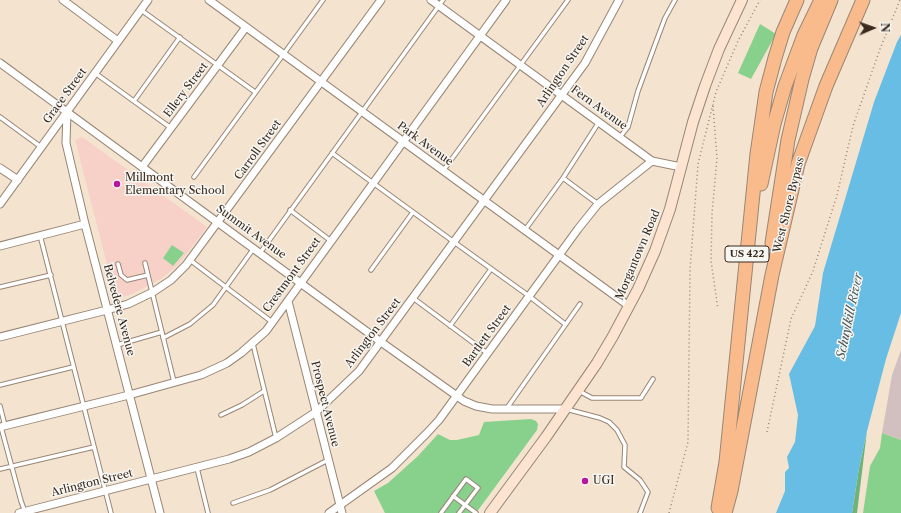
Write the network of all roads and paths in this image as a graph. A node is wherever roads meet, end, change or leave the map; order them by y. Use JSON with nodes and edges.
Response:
{"nodes":[{"id":1,"x":63,"y":0,"type":"edge"},
{"id":2,"x":148,"y":0,"type":"edge"},
{"id":3,"x":209,"y":0,"type":"edge"},
{"id":4,"x":381,"y":0,"type":"edge"},
{"id":5,"x":431,"y":0,"type":"edge"},
{"id":6,"x":506,"y":0,"type":"edge"},
{"id":7,"x":568,"y":0,"type":"edge"},
{"id":8,"x":619,"y":0,"type":"edge"},
{"id":9,"x":675,"y":0,"type":"edge"},
{"id":10,"x":742,"y":0,"type":"edge"},
{"id":11,"x":760,"y":0,"type":"edge"},
{"id":12,"x":797,"y":0,"type":"edge"},
{"id":13,"x":821,"y":0,"type":"edge"},
{"id":14,"x":831,"y":0,"type":"edge"},
{"id":15,"x":863,"y":0,"type":"edge"},
{"id":16,"x":900,"y":0,"type":"edge"},
{"id":17,"x":321,"y":1,"type":"edge"},
{"id":18,"x":441,"y":3,"type":"edge"},
{"id":19,"x":141,"y":10,"type":"junction"},
{"id":20,"x":246,"y":27,"type":"junction"},
{"id":21,"x":480,"y":36,"type":"junction"},
{"id":22,"x":180,"y":37,"type":"junction"},
{"id":23,"x":118,"y":41,"type":"junction"},
{"id":24,"x":283,"y":54,"type":"junction"},
{"id":25,"x":0,"y":63,"type":"edge"},
{"id":26,"x":521,"y":65,"type":"junction"},
{"id":27,"x":218,"y":66,"type":"junction"},
{"id":28,"x":95,"y":73,"type":"junction"},
{"id":29,"x":321,"y":82,"type":"junction"},
{"id":30,"x":255,"y":92,"type":"junction"},
{"id":31,"x":561,"y":95,"type":"junction"},
{"id":32,"x":134,"y":101,"type":"junction"},
{"id":33,"x":713,"y":104,"type":"junction"},
{"id":34,"x":67,"y":112,"type":"junction"},
{"id":35,"x":362,"y":112,"type":"junction"},
{"id":36,"x":0,"y":118,"type":"edge"},
{"id":37,"x":599,"y":122,"type":"junction"},
{"id":38,"x":171,"y":128,"type":"junction"},
{"id":39,"x":620,"y":138,"type":"junction"},
{"id":40,"x":403,"y":142,"type":"junction"},
{"id":41,"x":41,"y":147,"type":"junction"},
{"id":42,"x":332,"y":153,"type":"junction"},
{"id":43,"x":652,"y":161,"type":"junction"},
{"id":44,"x":142,"y":167,"type":"junction"},
{"id":45,"x":681,"y":167,"type":"junction"},
{"id":46,"x":0,"y":168,"type":"edge"},
{"id":47,"x":443,"y":171,"type":"junction"},
{"id":48,"x":194,"y":176,"type":"dead end"},
{"id":49,"x":563,"y":178,"type":"junction"},
{"id":50,"x":18,"y":180,"type":"junction"},
{"id":51,"x":373,"y":183,"type":"junction"},
{"id":52,"x":484,"y":201,"type":"junction"},
{"id":53,"x":0,"y":204,"type":"edge"},
{"id":54,"x":598,"y":204,"type":"junction"},
{"id":55,"x":290,"y":210,"type":"junction"},
{"id":56,"x":413,"y":212,"type":"junction"},
{"id":57,"x":218,"y":222,"type":"junction"},
{"id":58,"x":85,"y":224,"type":"junction"},
{"id":59,"x":524,"y":230,"type":"junction"},
{"id":60,"x":40,"y":235,"type":"junction"},
{"id":61,"x":331,"y":241,"type":"junction"},
{"id":62,"x":454,"y":242,"type":"junction"},
{"id":63,"x":0,"y":246,"type":"edge"},
{"id":64,"x":257,"y":250,"type":"junction"},
{"id":65,"x":559,"y":255,"type":"junction"},
{"id":66,"x":190,"y":260,"type":"junction"},
{"id":67,"x":145,"y":263,"type":"dead end"},
{"id":68,"x":118,"y":264,"type":"dead end"},
{"id":69,"x":492,"y":269,"type":"junction"},
{"id":70,"x":371,"y":270,"type":"dead end"},
{"id":71,"x":50,"y":275,"type":"junction"},
{"id":72,"x":148,"y":275,"type":"junction"},
{"id":73,"x":301,"y":283,"type":"junction"},
{"id":74,"x":0,"y":287,"type":"edge"},
{"id":75,"x":226,"y":288,"type":"junction"},
{"id":76,"x":153,"y":292,"type":"junction"},
{"id":77,"x":529,"y":296,"type":"junction"},
{"id":78,"x":413,"y":298,"type":"junction"},
{"id":79,"x":288,"y":301,"type":"junction"},
{"id":80,"x":580,"y":304,"type":"dead end"},
{"id":81,"x":629,"y":306,"type":"junction"},
{"id":82,"x":718,"y":309,"type":"dead end"},
{"id":83,"x":108,"y":310,"type":"junction"},
{"id":84,"x":62,"y":321,"type":"junction"},
{"id":85,"x":272,"y":322,"type":"junction"},
{"id":86,"x":565,"y":324,"type":"junction"},
{"id":87,"x":450,"y":326,"type":"junction"},
{"id":88,"x":162,"y":332,"type":"junction"},
{"id":89,"x":739,"y":334,"type":"junction"},
{"id":90,"x":0,"y":337,"type":"edge"},
{"id":91,"x":163,"y":338,"type":"junction"},
{"id":92,"x":381,"y":342,"type":"junction"},
{"id":93,"x":252,"y":343,"type":"junction"},
{"id":94,"x":759,"y":344,"type":"junction"},
{"id":95,"x":116,"y":345,"type":"junction"},
{"id":96,"x":487,"y":353,"type":"junction"},
{"id":97,"x":73,"y":367,"type":"junction"},
{"id":98,"x":653,"y":379,"type":"dead end"},
{"id":99,"x":175,"y":383,"type":"junction"},
{"id":100,"x":0,"y":385,"type":"edge"},
{"id":101,"x":578,"y":390,"type":"junction"},
{"id":102,"x":264,"y":391,"type":"junction"},
{"id":103,"x":129,"y":395,"type":"junction"},
{"id":104,"x":456,"y":396,"type":"junction"},
{"id":105,"x":0,"y":406,"type":"edge"},
{"id":106,"x":84,"y":406,"type":"junction"},
{"id":107,"x":506,"y":409,"type":"junction"},
{"id":108,"x":565,"y":409,"type":"junction"},
{"id":109,"x":316,"y":412,"type":"junction"},
{"id":110,"x":222,"y":415,"type":"dead end"},
{"id":111,"x":2,"y":427,"type":"edge"},
{"id":112,"x":767,"y":432,"type":"dead end"},
{"id":113,"x":276,"y":438,"type":"junction"},
{"id":114,"x":94,"y":447,"type":"junction"},
{"id":115,"x":328,"y":460,"type":"junction"},
{"id":116,"x":12,"y":466,"type":"junction"},
{"id":117,"x":197,"y":468,"type":"junction"},
{"id":118,"x":0,"y":469,"type":"edge"},
{"id":119,"x":151,"y":480,"type":"junction"},
{"id":120,"x":105,"y":491,"type":"junction"},
{"id":121,"x":453,"y":496,"type":"junction"},
{"id":122,"x":233,"y":503,"type":"dead end"},
{"id":123,"x":339,"y":505,"type":"junction"},
{"id":124,"x":465,"y":505,"type":"junction"},
{"id":125,"x":23,"y":512,"type":"edge"},
{"id":126,"x":111,"y":513,"type":"edge"},
{"id":127,"x":160,"y":513,"type":"edge"},
{"id":128,"x":208,"y":513,"type":"edge"},
{"id":129,"x":329,"y":513,"type":"edge"},
{"id":130,"x":342,"y":513,"type":"edge"},
{"id":131,"x":441,"y":513,"type":"edge"},
{"id":132,"x":459,"y":513,"type":"edge"},
{"id":133,"x":476,"y":513,"type":"edge"},
{"id":134,"x":490,"y":513,"type":"edge"},
{"id":135,"x":640,"y":513,"type":"edge"},
{"id":136,"x":669,"y":513,"type":"edge"},
{"id":137,"x":717,"y":513,"type":"edge"},
{"id":138,"x":725,"y":513,"type":"edge"}],
"edges":[{"from":1,"to":23,"type":"street"},
{"from":2,"to":19,"type":"street","name":"Grace Street"},
{"from":3,"to":20,"type":"street","name":"Park Avenue"},
{"from":4,"to":29,"type":"street","name":"Carroll Street"},
{"from":5,"to":18,"type":"street","name":"Fern Avenue"},
{"from":6,"to":21,"type":"street","name":"Crestmont Street"},
{"from":7,"to":26,"type":"lane"},
{"from":8,"to":31,"type":"street","name":"Arlington Street"},
{"from":9,"to":39,"type":"lane"},
{"from":10,"to":45,"type":"main road","name":"Morgantown Road"},
{"from":11,"to":33,"type":"path"},
{"from":12,"to":89,"type":"highway","number":"US 422"},
{"from":13,"to":89,"type":"highway"},
{"from":14,"to":94,"type":"highway"},
{"from":15,"to":94,"type":"highway","name":"West Shore Bypass","number":"US 422"},
{"from":16,"to":112,"type":"path"},
{"from":17,"to":24,"type":"lane"},
{"from":18,"to":21,"type":"street","name":"Fern Avenue"},
{"from":18,"to":35,"type":"lane"},
{"from":19,"to":22,"type":"lane"},
{"from":19,"to":23,"type":"street","name":"Grace Street"},
{"from":20,"to":24,"type":"street","name":"Park Avenue"},
{"from":20,"to":27,"type":"street","name":"Ellery Street"},
{"from":21,"to":26,"type":"street","name":"Fern Avenue"},
{"from":21,"to":40,"type":"street","name":"Crestmont Street"},
{"from":22,"to":27,"type":"lane"},
{"from":22,"to":32,"type":"lane"},
{"from":23,"to":28,"type":"street","name":"Grace Street"},
{"from":24,"to":29,"type":"street","name":"Park Avenue"},
{"from":24,"to":30,"type":"lane"},
{"from":25,"to":34,"type":"street","name":"Summit Avenue"},
{"from":26,"to":31,"type":"street","name":"Fern Avenue"},
{"from":26,"to":47,"type":"lane"},
{"from":27,"to":30,"type":"lane"},
{"from":27,"to":38,"type":"street","name":"Ellery Street"},
{"from":28,"to":32,"type":"lane"},
{"from":28,"to":34,"type":"street","name":"Grace Street"},
{"from":29,"to":35,"type":"street","name":"Park Avenue"},
{"from":29,"to":57,"type":"street","name":"Carroll Street"},
{"from":30,"to":48,"type":"lane"},
{"from":31,"to":37,"type":"street","name":"Fern Avenue"},
{"from":31,"to":52,"type":"street","name":"Arlington Street"},
{"from":32,"to":38,"type":"lane"},
{"from":33,"to":82,"type":"path"},
{"from":33,"to":136,"type":"path"},
{"from":34,"to":41,"type":"street","name":"Grace Street"},
{"from":34,"to":44,"type":"street","name":"Summit Avenue"},
{"from":34,"to":58,"type":"street","name":"Belvedere Avenue"},
{"from":35,"to":40,"type":"street","name":"Park Avenue"},
{"from":35,"to":42,"type":"lane"},
{"from":36,"to":41,"type":"lane"},
{"from":37,"to":39,"type":"street","name":"Fern Avenue"},
{"from":37,"to":49,"type":"lane"},
{"from":38,"to":44,"type":"street","name":"Ellery Street"},
{"from":39,"to":43,"type":"street","name":"Fern Avenue"},
{"from":40,"to":47,"type":"street","name":"Park Avenue"},
{"from":40,"to":51,"type":"street","name":"Crestmont Street"},
{"from":41,"to":50,"type":"street","name":"Grace Street"},
{"from":42,"to":51,"type":"lane"},
{"from":42,"to":55,"type":"lane"},
{"from":43,"to":45,"type":"street","name":"Fern Avenue"},
{"from":43,"to":54,"type":"street","name":"Bartlett Street"},
{"from":44,"to":57,"type":"street","name":"Summit Avenue"},
{"from":45,"to":81,"type":"main road","name":"Morgantown Road"},
{"from":46,"to":50,"type":"street"},
{"from":47,"to":52,"type":"street","name":"Park Avenue"},
{"from":49,"to":54,"type":"lane"},
{"from":49,"to":59,"type":"lane"},
{"from":50,"to":53,"type":"street","name":"Grace Street"},
{"from":51,"to":56,"type":"lane"},
{"from":51,"to":61,"type":"street","name":"Crestmont Street"},
{"from":52,"to":59,"type":"street","name":"Park Avenue"},
{"from":52,"to":62,"type":"street","name":"Arlington Street"},
{"from":54,"to":65,"type":"street","name":"Bartlett Street"},
{"from":55,"to":61,"type":"lane"},
{"from":55,"to":64,"type":"lane"},
{"from":56,"to":62,"type":"lane"},
{"from":56,"to":70,"type":"lane"},
{"from":57,"to":64,"type":"street","name":"Summit Avenue"},
{"from":57,"to":66,"type":"street","name":"Carroll Street"},
{"from":58,"to":60,"type":"street"},
{"from":58,"to":83,"type":"street","name":"Belvedere Avenue"},
{"from":59,"to":65,"type":"street","name":"Park Avenue"},
{"from":60,"to":63,"type":"street"},
{"from":60,"to":71,"type":"lane"},
{"from":61,"to":73,"type":"street","name":"Crestmont Street"},
{"from":62,"to":69,"type":"lane"},
{"from":62,"to":78,"type":"street","name":"Arlington Street"},
{"from":64,"to":73,"type":"street","name":"Summit Avenue"},
{"from":64,"to":75,"type":"lane"},
{"from":65,"to":77,"type":"street","name":"Bartlett Street"},
{"from":65,"to":81,"type":"street","name":"Park Avenue"},
{"from":66,"to":75,"type":"lane"},
{"from":66,"to":76,"type":"street","name":"Carroll Street"},
{"from":67,"to":72,"type":"lane"},
{"from":68,"to":72,"type":"lane"},
{"from":69,"to":77,"type":"lane"},
{"from":69,"to":87,"type":"lane"},
{"from":71,"to":74,"type":"lane"},
{"from":71,"to":84,"type":"lane"},
{"from":72,"to":76,"type":"lane"},
{"from":73,"to":79,"type":"street","name":"Crestmont Street"},
{"from":73,"to":92,"type":"street","name":"Summit Avenue"},
{"from":75,"to":85,"type":"lane"},
{"from":75,"to":91,"type":"lane"},
{"from":76,"to":83,"type":"street","name":"Carroll Street"},
{"from":76,"to":88,"type":"lane"},
{"from":77,"to":86,"type":"lane"},
{"from":77,"to":96,"type":"street","name":"Bartlett Street"},
{"from":78,"to":87,"type":"lane"},
{"from":78,"to":92,"type":"street","name":"Arlington Street"},
{"from":79,"to":85,"type":"street","name":"Crestmont Street"},
{"from":79,"to":109,"type":"street","name":"Prospect Avenue"},
{"from":80,"to":86,"type":"lane"},
{"from":81,"to":101,"type":"main road","name":"Morgantown Road"},
{"from":83,"to":84,"type":"street","name":"Carroll Street"},
{"from":83,"to":95,"type":"street","name":"Belvedere Avenue"},
{"from":84,"to":90,"type":"street","name":"Carroll Street"},
{"from":84,"to":97,"type":"lane"},
{"from":85,"to":93,"type":"street","name":"Crestmont Street"},
{"from":86,"to":107,"type":"lane"},
{"from":87,"to":96,"type":"lane"},
{"from":88,"to":91,"type":"lane"},
{"from":88,"to":95,"type":"lane"},
{"from":89,"to":137,"type":"highway","number":"US 422"},
{"from":91,"to":99,"type":"lane"},
{"from":92,"to":104,"type":"street","name":"Summit Avenue"},
{"from":92,"to":109,"type":"street","name":"Arlington Street"},
{"from":93,"to":99,"type":"street","name":"Crestmont Street"},
{"from":93,"to":102,"type":"lane"},
{"from":94,"to":138,"type":"highway","name":"West Shore Bypass","number":"US 422"},
{"from":95,"to":103,"type":"street","name":"Belvedere Avenue"},
{"from":96,"to":104,"type":"street","name":"Bartlett Street"},
{"from":97,"to":100,"type":"lane"},
{"from":97,"to":106,"type":"lane"},
{"from":98,"to":101,"type":"lane"},
{"from":99,"to":103,"type":"street","name":"Crestmont Street"},
{"from":101,"to":108,"type":"main road","name":"Morgantown Road"},
{"from":102,"to":110,"type":"lane"},
{"from":102,"to":113,"type":"lane"},
{"from":103,"to":106,"type":"street","name":"Crestmont Street"},
{"from":103,"to":119,"type":"street","name":"Belvedere Avenue"},
{"from":104,"to":107,"type":"street","name":"Summit Avenue"},
{"from":104,"to":123,"type":"street","name":"Bartlett Street"},
{"from":105,"to":111,"type":"lane"},
{"from":106,"to":111,"type":"street","name":"Crestmont Street"},
{"from":106,"to":114,"type":"lane"},
{"from":107,"to":108,"type":"street","name":"Summit Avenue"},
{"from":108,"to":134,"type":"main road","name":"Morgantown Road"},
{"from":108,"to":135,"type":"lane"},
{"from":109,"to":113,"type":"street","name":"Arlington Street"},
{"from":109,"to":115,"type":"street","name":"Prospect Avenue"},
{"from":111,"to":116,"type":"lane"},
{"from":113,"to":117,"type":"street","name":"Arlington Street"},
{"from":114,"to":116,"type":"lane"},
{"from":114,"to":120,"type":"lane"},
{"from":115,"to":122,"type":"lane"},
{"from":115,"to":123,"type":"street","name":"Prospect Avenue"},
{"from":116,"to":118,"type":"lane"},
{"from":116,"to":125,"type":"lane"},
{"from":117,"to":119,"type":"street","name":"Arlington Street"},
{"from":117,"to":128,"type":"lane"},
{"from":119,"to":120,"type":"street","name":"Arlington Street"},
{"from":119,"to":127,"type":"street","name":"Belvedere Avenue"},
{"from":120,"to":125,"type":"street","name":"Arlington Street"},
{"from":120,"to":126,"type":"lane"},
{"from":121,"to":124,"type":"lane"},
{"from":121,"to":124,"type":"lane"},
{"from":121,"to":131,"type":"lane"},
{"from":123,"to":129,"type":"street","name":"Bartlett Street"},
{"from":123,"to":130,"type":"street","name":"Prospect Avenue"},
{"from":124,"to":132,"type":"lane"},
{"from":124,"to":133,"type":"lane"}]}
